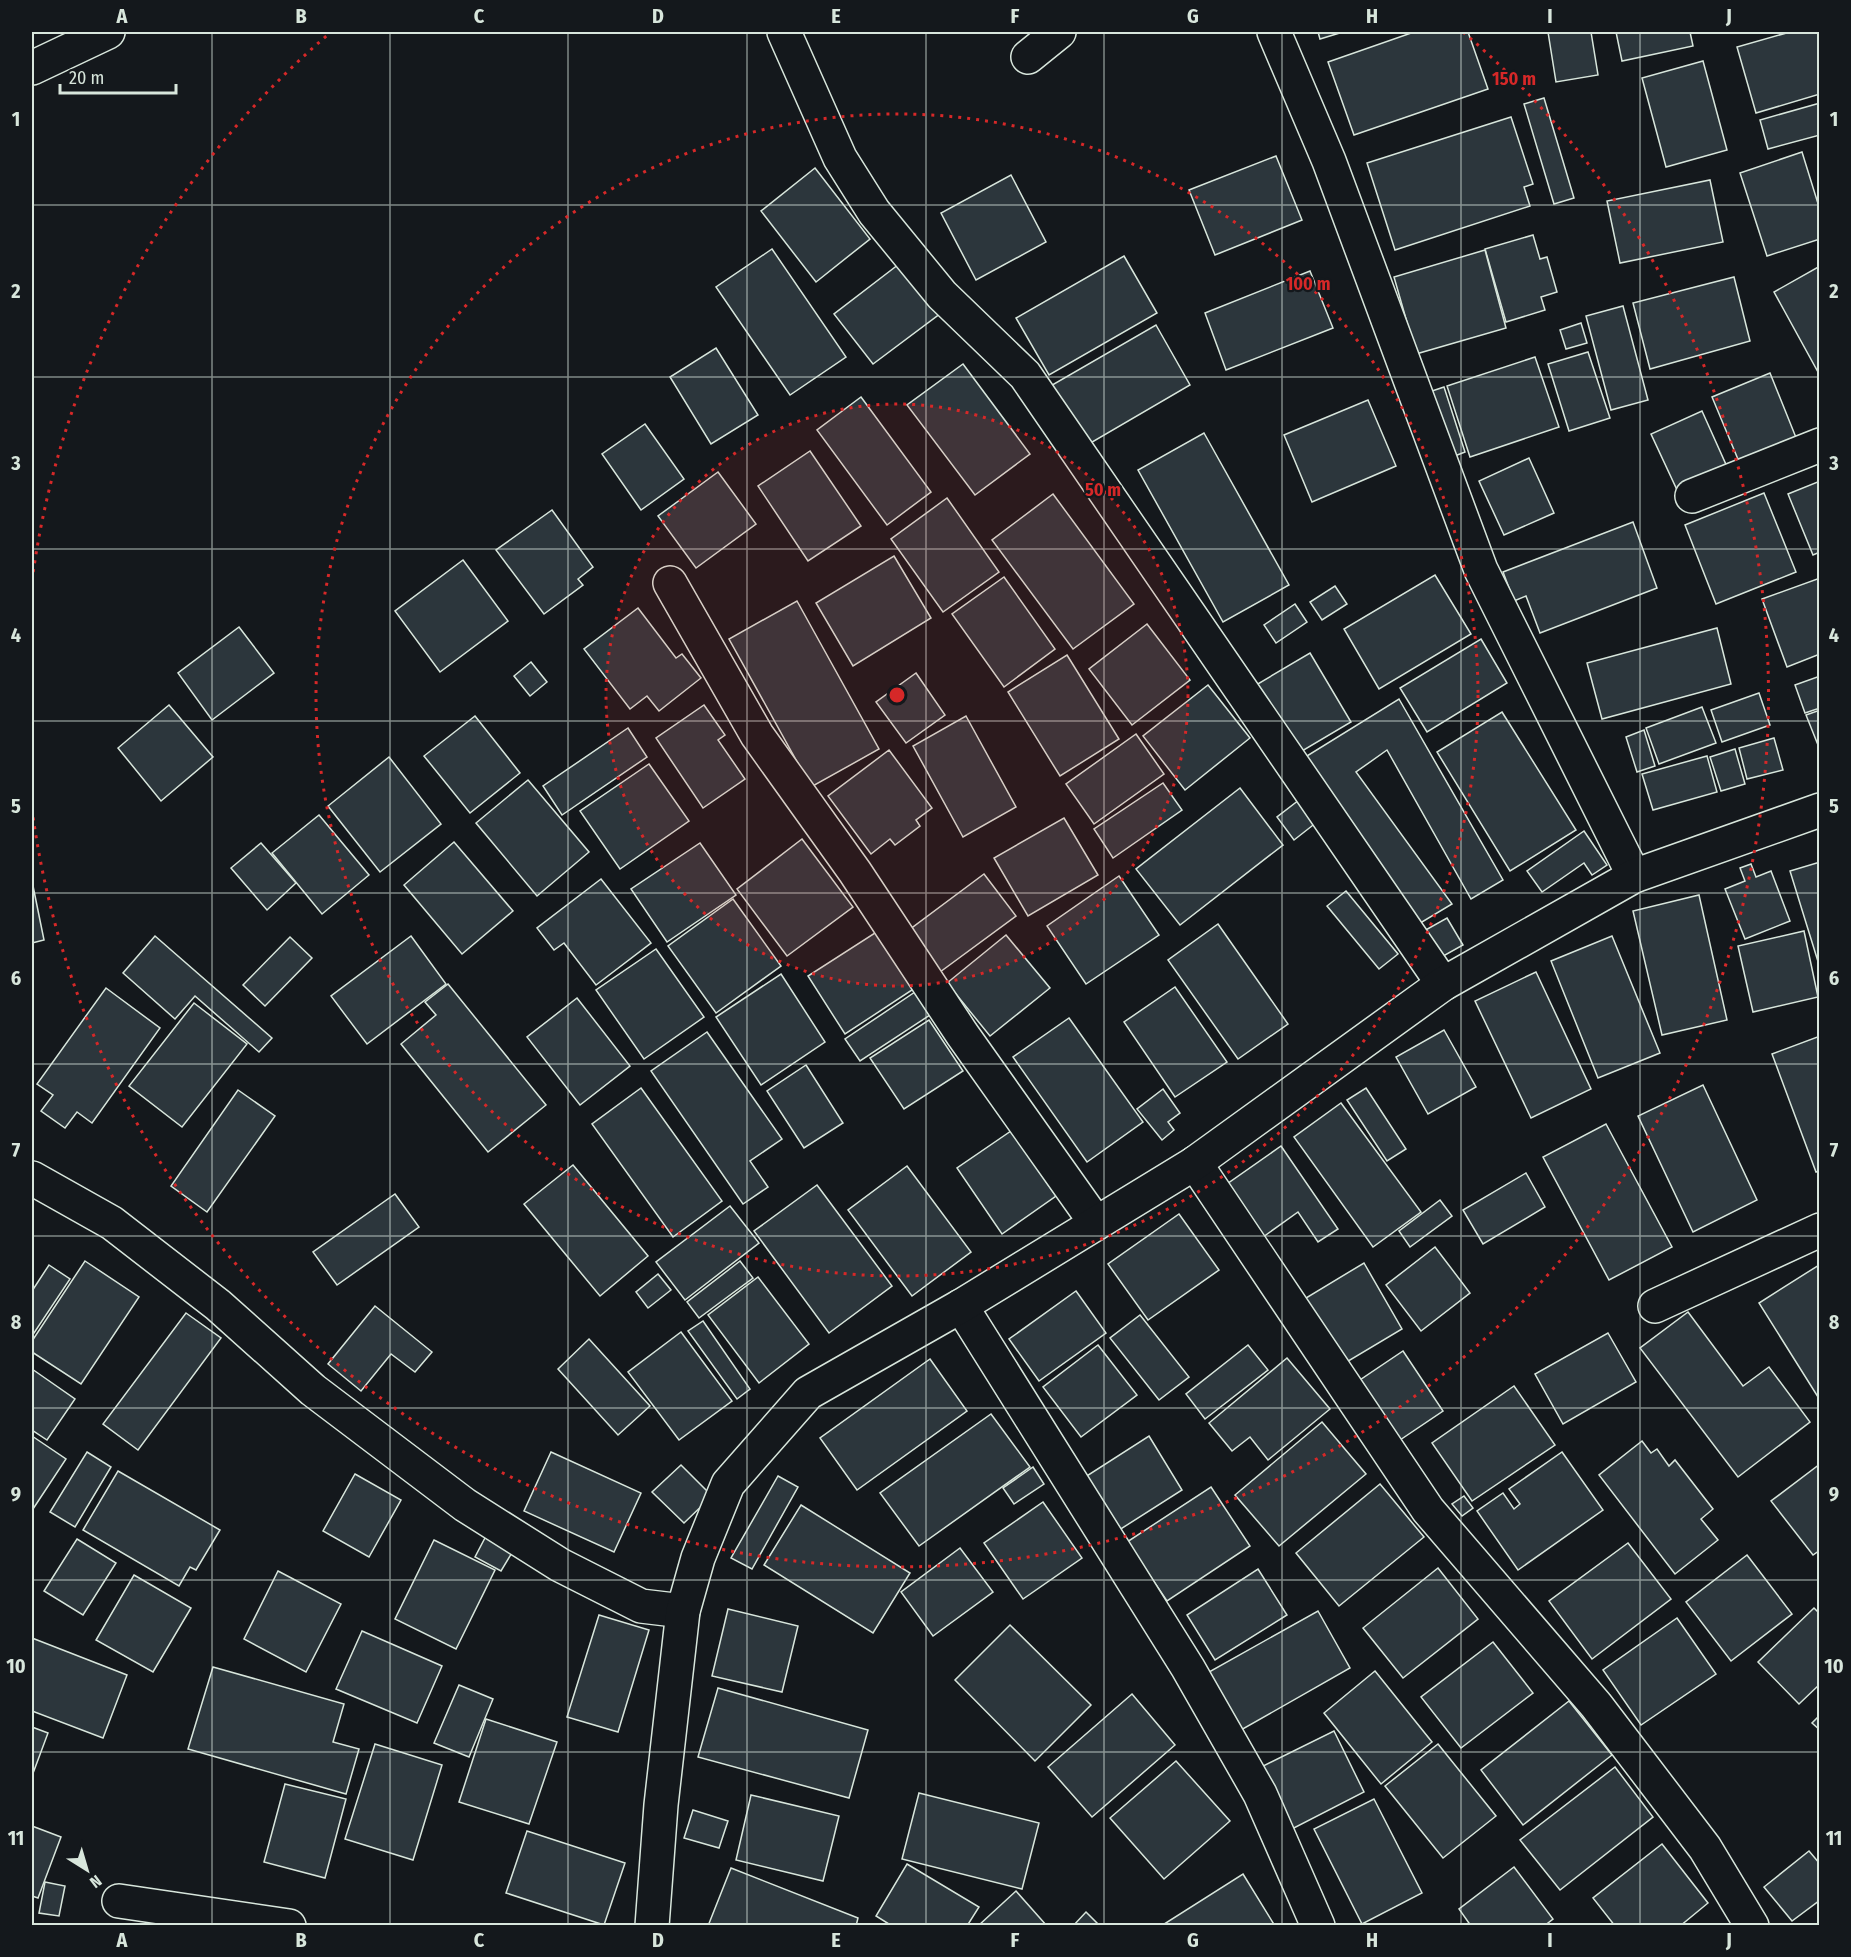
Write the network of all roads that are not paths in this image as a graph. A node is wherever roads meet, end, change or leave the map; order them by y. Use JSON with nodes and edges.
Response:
{"nodes":[{"id":1,"x":108,"y":32,"type":"edge"},
{"id":2,"x":784,"y":32,"type":"edge"},
{"id":3,"x":1059,"y":32,"type":"edge"},
{"id":4,"x":1274,"y":32,"type":"edge"},
{"id":5,"x":1028,"y":57,"type":"dead end"},
{"id":6,"x":32,"y":68,"type":"edge"},
{"id":7,"x":1820,"y":445,"type":"edge"},
{"id":8,"x":1692,"y":495,"type":"dead end"},
{"id":9,"x":670,"y":583,"type":"dead end"},
{"id":10,"x":1820,"y":810,"type":"edge"},
{"id":11,"x":1634,"y":876,"type":"junction"},
{"id":12,"x":1443,"y":984,"type":"junction"},
{"id":13,"x":1195,"y":1163,"type":"junction"},
{"id":14,"x":32,"y":1178,"type":"edge"},
{"id":15,"x":1096,"y":1223,"type":"junction"},
{"id":16,"x":1820,"y":1230,"type":"edge"},
{"id":17,"x":961,"y":1306,"type":"junction"},
{"id":18,"x":1655,"y":1306,"type":"dead end"},
{"id":19,"x":683,"y":1611,"type":"junction"},
{"id":20,"x":118,"y":1901,"type":"dead end"},
{"id":21,"x":289,"y":1926,"type":"edge"},
{"id":22,"x":652,"y":1926,"type":"edge"},
{"id":23,"x":1318,"y":1926,"type":"edge"},
{"id":24,"x":1752,"y":1926,"type":"edge"}],
"edges":[{"from":1,"to":6,"type":"street"},
{"from":2,"to":12,"type":"street"},
{"from":3,"to":5,"type":"street"},
{"from":4,"to":11,"type":"street"},
{"from":7,"to":8,"type":"street"},
{"from":9,"to":15,"type":"street"},
{"from":10,"to":11,"type":"street"},
{"from":11,"to":12,"type":"street"},
{"from":12,"to":13,"type":"street"},
{"from":13,"to":15,"type":"street"},
{"from":13,"to":24,"type":"street"},
{"from":14,"to":19,"type":"street"},
{"from":15,"to":17,"type":"street"},
{"from":16,"to":18,"type":"street"},
{"from":17,"to":19,"type":"street"},
{"from":17,"to":23,"type":"street"},
{"from":19,"to":22,"type":"street"},
{"from":20,"to":21,"type":"street"}]}
